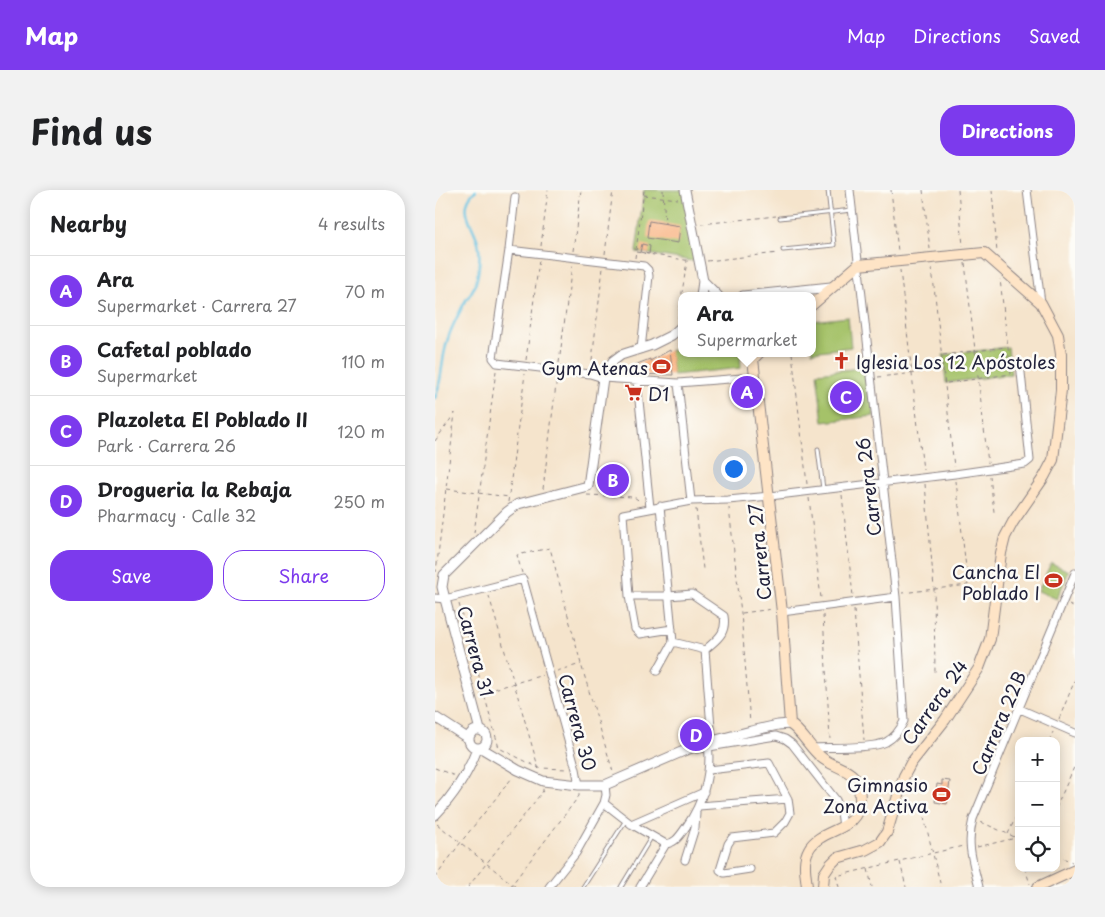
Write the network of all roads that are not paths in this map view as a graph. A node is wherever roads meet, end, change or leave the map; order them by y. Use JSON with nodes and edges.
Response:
{"nodes":[{"id":1,"x":685,"y":190,"type":"edge"},
{"id":2,"x":828,"y":190,"type":"edge"},
{"id":3,"x":850,"y":190,"type":"edge"},
{"id":4,"x":1027,"y":190,"type":"edge"},
{"id":5,"x":515,"y":197,"type":"dead end"},
{"id":6,"x":852,"y":210,"type":"junction"},
{"id":7,"x":830,"y":212,"type":"junction"},
{"id":8,"x":779,"y":217,"type":"road end"},
{"id":9,"x":509,"y":250,"type":"junction"},
{"id":10,"x":784,"y":252,"type":"road end"},
{"id":11,"x":858,"y":265,"type":"junction"},
{"id":12,"x":703,"y":282,"type":"junction"},
{"id":13,"x":831,"y":288,"type":"junction"},
{"id":14,"x":702,"y":292,"type":"edge"},
{"id":15,"x":714,"y":292,"type":"edge"},
{"id":16,"x":787,"y":292,"type":"edge"},
{"id":17,"x":816,"y":301,"type":"edge"},
{"id":18,"x":1041,"y":303,"type":"junction"},
{"id":19,"x":678,"y":330,"type":"edge"},
{"id":20,"x":641,"y":349,"type":"junction"},
{"id":21,"x":755,"y":357,"type":"edge"},
{"id":22,"x":1020,"y":364,"type":"dead end"},
{"id":23,"x":755,"y":377,"type":"junction"},
{"id":24,"x":603,"y":378,"type":"junction"},
{"id":25,"x":637,"y":380,"type":"junction"},
{"id":26,"x":678,"y":384,"type":"junction"},
{"id":27,"x":817,"y":449,"type":"dead end"},
{"id":28,"x":883,"y":482,"type":"junction"},
{"id":29,"x":823,"y":489,"type":"junction"},
{"id":30,"x":770,"y":496,"type":"junction"},
{"id":31,"x":693,"y":501,"type":"junction"},
{"id":32,"x":660,"y":506,"type":"junction"},
{"id":33,"x":650,"y":508,"type":"junction"},
{"id":34,"x":1075,"y":573,"type":"edge"},
{"id":35,"x":896,"y":595,"type":"junction"},
{"id":36,"x":629,"y":596,"type":"junction"},
{"id":37,"x":669,"y":596,"type":"junction"},
{"id":38,"x":435,"y":598,"type":"edge"},
{"id":39,"x":445,"y":599,"type":"junction"},
{"id":40,"x":782,"y":610,"type":"junction"},
{"id":41,"x":672,"y":629,"type":"junction"},
{"id":42,"x":673,"y":642,"type":"junction"},
{"id":43,"x":705,"y":650,"type":"junction"},
{"id":44,"x":657,"y":671,"type":"dead end"},
{"id":45,"x":1020,"y":709,"type":"junction"},
{"id":46,"x":435,"y":717,"type":"edge"},
{"id":47,"x":790,"y":724,"type":"junction"},
{"id":48,"x":474,"y":733,"type":"junction"},
{"id":49,"x":1075,"y":733,"type":"edge"},
{"id":50,"x":710,"y":744,"type":"junction"},
{"id":51,"x":480,"y":746,"type":"junction"},
{"id":52,"x":812,"y":748,"type":"junction"},
{"id":53,"x":709,"y":770,"type":"junction"},
{"id":54,"x":579,"y":785,"type":"junction"},
{"id":55,"x":605,"y":785,"type":"junction"},
{"id":56,"x":704,"y":792,"type":"junction"},
{"id":57,"x":787,"y":799,"type":"junction"},
{"id":58,"x":604,"y":803,"type":"junction"},
{"id":59,"x":698,"y":809,"type":"junction"},
{"id":60,"x":435,"y":815,"type":"edge"},
{"id":61,"x":629,"y":821,"type":"junction"},
{"id":62,"x":843,"y":827,"type":"junction"},
{"id":63,"x":653,"y":835,"type":"junction"},
{"id":64,"x":666,"y":844,"type":"junction"},
{"id":65,"x":685,"y":860,"type":"dead end"},
{"id":66,"x":1075,"y":868,"type":"edge"},
{"id":67,"x":750,"y":869,"type":"dead end"},
{"id":68,"x":549,"y":887,"type":"edge"},
{"id":69,"x":583,"y":887,"type":"edge"},
{"id":70,"x":621,"y":887,"type":"edge"},
{"id":71,"x":640,"y":887,"type":"edge"},
{"id":72,"x":807,"y":887,"type":"edge"},
{"id":73,"x":823,"y":887,"type":"edge"},
{"id":74,"x":979,"y":887,"type":"edge"},
{"id":75,"x":1038,"y":887,"type":"edge"}],
"edges":[{"from":1,"to":12,"type":"street"},
{"from":2,"to":7,"type":"lane"},
{"from":3,"to":6,"type":"street","name":"Carrera 26"},
{"from":4,"to":18,"type":"street"},
{"from":5,"to":9,"type":"street"},
{"from":6,"to":7,"type":"lane"},
{"from":6,"to":11,"type":"street","name":"Carrera 26"},
{"from":7,"to":8,"type":"lane"},
{"from":7,"to":10,"type":"lane"},
{"from":9,"to":20,"type":"street"},
{"from":9,"to":24,"type":"street"},
{"from":11,"to":13,"type":"main road"},
{"from":11,"to":18,"type":"main road","name":"Carrera 24"},
{"from":11,"to":28,"type":"street","name":"Carrera 26"},
{"from":12,"to":14,"type":"street"},
{"from":12,"to":15,"type":"street"},
{"from":13,"to":16,"type":"street"},
{"from":13,"to":17,"type":"main road"},
{"from":18,"to":73,"type":"main road","name":"Carrera 24"},
{"from":19,"to":20,"type":"street"},
{"from":20,"to":24,"type":"street"},
{"from":21,"to":23,"type":"main road","name":"Carrera 27"},
{"from":22,"to":28,"type":"street"},
{"from":23,"to":26,"type":"street"},
{"from":23,"to":30,"type":"main road","name":"Carrera 27"},
{"from":24,"to":25,"type":"street"},
{"from":24,"to":39,"type":"street","name":"Carrera 31"},
{"from":25,"to":26,"type":"street"},
{"from":25,"to":33,"type":"street"},
{"from":26,"to":31,"type":"street"},
{"from":27,"to":29,"type":"lane"},
{"from":28,"to":29,"type":"street"},
{"from":28,"to":35,"type":"street","name":"Carrera 26"},
{"from":29,"to":30,"type":"street"},
{"from":30,"to":31,"type":"street"},
{"from":30,"to":40,"type":"main road","name":"Carrera 27"},
{"from":31,"to":32,"type":"street"},
{"from":32,"to":33,"type":"street"},
{"from":32,"to":37,"type":"street"},
{"from":33,"to":36,"type":"street"},
{"from":34,"to":45,"type":"street","name":"Carrera 22B"},
{"from":35,"to":40,"type":"street"},
{"from":35,"to":52,"type":"street","name":"Carrera 26"},
{"from":36,"to":37,"type":"street"},
{"from":36,"to":41,"type":"street"},
{"from":37,"to":41,"type":"street"},
{"from":37,"to":43,"type":"street"},
{"from":38,"to":39,"type":"street"},
{"from":39,"to":48,"type":"street","name":"Carrera 31"},
{"from":39,"to":54,"type":"street","name":"Carrera 30"},
{"from":40,"to":47,"type":"main road","name":"Carrera 27"},
{"from":41,"to":42,"type":"street"},
{"from":42,"to":43,"type":"street"},
{"from":42,"to":44,"type":"street"},
{"from":43,"to":50,"type":"street"},
{"from":45,"to":49,"type":"street"},
{"from":45,"to":74,"type":"street","name":"Carrera 22B"},
{"from":46,"to":48,"type":"street"},
{"from":47,"to":50,"type":"street"},
{"from":47,"to":52,"type":"main road"},
{"from":48,"to":51,"type":"street"},
{"from":48,"to":51,"type":"street"},
{"from":50,"to":53,"type":"street"},
{"from":50,"to":55,"type":"street"},
{"from":50,"to":62,"type":"street"},
{"from":51,"to":54,"type":"street"},
{"from":51,"to":60,"type":"street"},
{"from":52,"to":62,"type":"main road"},
{"from":53,"to":56,"type":"street"},
{"from":53,"to":57,"type":"street"},
{"from":54,"to":55,"type":"street"},
{"from":55,"to":58,"type":"street"},
{"from":56,"to":59,"type":"street"},
{"from":56,"to":61,"type":"street"},
{"from":57,"to":59,"type":"street"},
{"from":57,"to":67,"type":"street"},
{"from":58,"to":61,"type":"street"},
{"from":58,"to":68,"type":"street"},
{"from":59,"to":64,"type":"street"},
{"from":59,"to":65,"type":"street"},
{"from":61,"to":63,"type":"street"},
{"from":61,"to":69,"type":"lane"},
{"from":62,"to":72,"type":"main road"},
{"from":63,"to":64,"type":"street"},
{"from":63,"to":70,"type":"lane"},
{"from":64,"to":71,"type":"street"},
{"from":66,"to":75,"type":"main road"}]}
